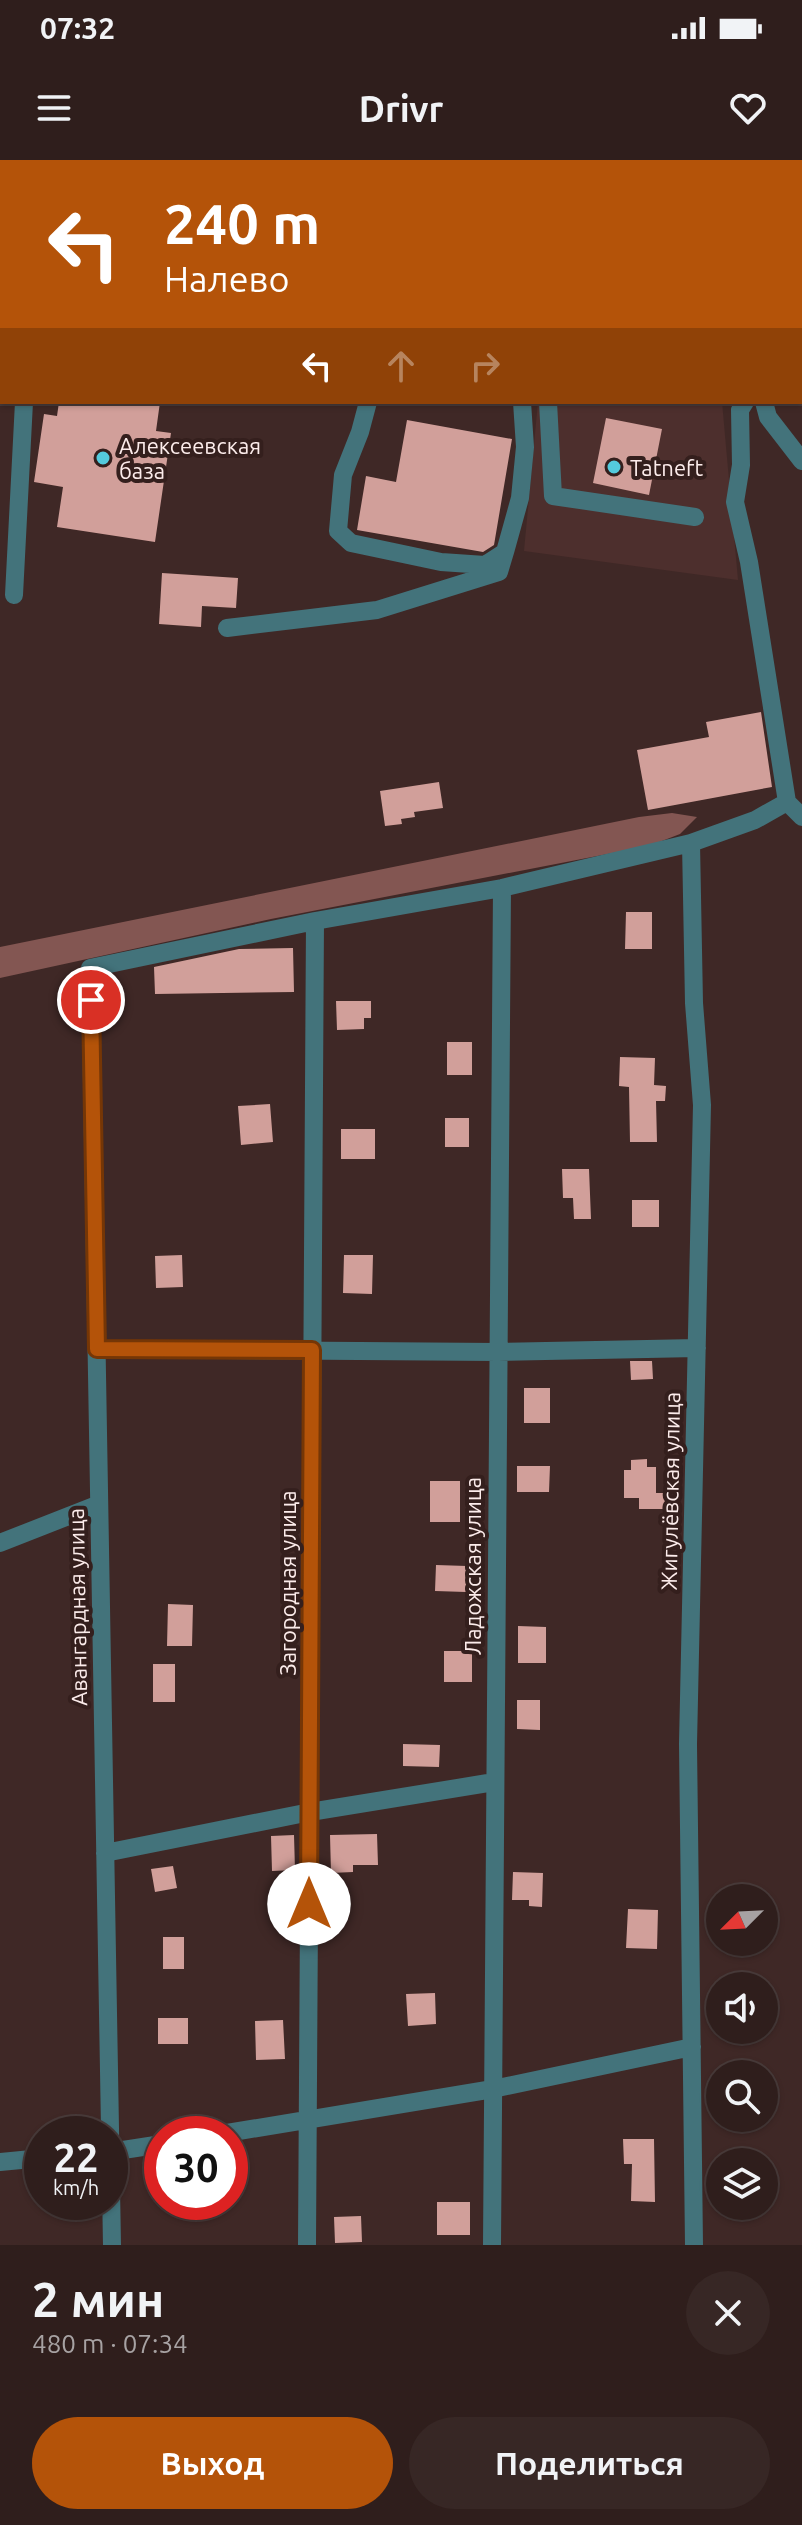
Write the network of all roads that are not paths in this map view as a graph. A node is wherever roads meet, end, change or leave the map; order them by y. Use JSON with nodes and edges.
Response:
{"nodes":[{"id":1,"x":24,"y":404,"type":"edge"},
{"id":2,"x":367,"y":404,"type":"edge"},
{"id":3,"x":522,"y":404,"type":"edge"},
{"id":4,"x":548,"y":404,"type":"edge"},
{"id":5,"x":744,"y":404,"type":"edge"},
{"id":6,"x":765,"y":404,"type":"edge"},
{"id":7,"x":802,"y":461,"type":"edge"},
{"id":8,"x":19,"y":516,"type":"junction"},
{"id":9,"x":695,"y":517,"type":"dead end"},
{"id":10,"x":0,"y":526,"type":"edge"},
{"id":11,"x":505,"y":552,"type":"junction"},
{"id":12,"x":14,"y":595,"type":"dead end"},
{"id":13,"x":227,"y":628,"type":"dead end"},
{"id":14,"x":787,"y":802,"type":"junction"},
{"id":15,"x":802,"y":817,"type":"edge"},
{"id":16,"x":691,"y":843,"type":"junction"},
{"id":17,"x":502,"y":888,"type":"junction"},
{"id":18,"x":315,"y":921,"type":"junction"},
{"id":19,"x":697,"y":1348,"type":"junction"},
{"id":20,"x":97,"y":1349,"type":"junction"},
{"id":21,"x":312,"y":1350,"type":"junction"},
{"id":22,"x":498,"y":1352,"type":"junction"},
{"id":23,"x":99,"y":1504,"type":"junction"},
{"id":24,"x":0,"y":1543,"type":"edge"},
{"id":25,"x":494,"y":1782,"type":"junction"},
{"id":26,"x":310,"y":1812,"type":"junction"},
{"id":27,"x":105,"y":1853,"type":"junction"},
{"id":28,"x":692,"y":2047,"type":"junction"},
{"id":29,"x":493,"y":2089,"type":"junction"},
{"id":30,"x":109,"y":2116,"type":"edge"},
{"id":31,"x":308,"y":2119,"type":"junction"},
{"id":32,"x":248,"y":2129,"type":"edge"},
{"id":33,"x":24,"y":2160,"type":"edge"},
{"id":34,"x":0,"y":2162,"type":"edge"},
{"id":35,"x":111,"y":2220,"type":"edge"},
{"id":36,"x":112,"y":2245,"type":"edge"},
{"id":37,"x":307,"y":2245,"type":"edge"},
{"id":38,"x":492,"y":2245,"type":"edge"},
{"id":39,"x":694,"y":2245,"type":"edge"}],
"edges":[{"from":1,"to":8,"type":"street"},
{"from":2,"to":11,"type":"street"},
{"from":3,"to":11,"type":"street"},
{"from":4,"to":9,"type":"street"},
{"from":5,"to":14,"type":"street"},
{"from":6,"to":7,"type":"street"},
{"from":8,"to":10,"type":"street"},
{"from":8,"to":12,"type":"street"},
{"from":11,"to":13,"type":"street"},
{"from":14,"to":15,"type":"street"},
{"from":14,"to":16,"type":"street"},
{"from":16,"to":17,"type":"street"},
{"from":16,"to":19,"type":"street","name":"Жигулёвская улица"},
{"from":17,"to":18,"type":"street"},
{"from":17,"to":22,"type":"street","name":"Ладожская улица"},
{"from":18,"to":20,"type":"street","name":"Авангардная улица"},
{"from":18,"to":21,"type":"street","name":"Загородная улица"},
{"from":19,"to":22,"type":"street"},
{"from":19,"to":28,"type":"street","name":"Жигулёвская улица"},
{"from":20,"to":21,"type":"street"},
{"from":20,"to":23,"type":"street","name":"Авангардная улица"},
{"from":21,"to":22,"type":"street"},
{"from":21,"to":26,"type":"street","name":"Загородная улица"},
{"from":22,"to":25,"type":"street","name":"Ладожская улица"},
{"from":23,"to":24,"type":"street"},
{"from":23,"to":27,"type":"street","name":"Авангардная улица"},
{"from":25,"to":26,"type":"street"},
{"from":25,"to":29,"type":"street","name":"Ладожская улица"},
{"from":26,"to":27,"type":"street"},
{"from":26,"to":31,"type":"street","name":"Загородная улица"},
{"from":27,"to":30,"type":"street","name":"Авангардная улица"},
{"from":28,"to":29,"type":"street"},
{"from":28,"to":39,"type":"street","name":"Жигулёвская улица"},
{"from":29,"to":31,"type":"street"},
{"from":29,"to":38,"type":"street","name":"Ладожская улица"},
{"from":31,"to":32,"type":"street"},
{"from":31,"to":37,"type":"street","name":"Загородная улица"},
{"from":33,"to":34,"type":"street"},
{"from":35,"to":36,"type":"street","name":"Авангардная улица"}]}
